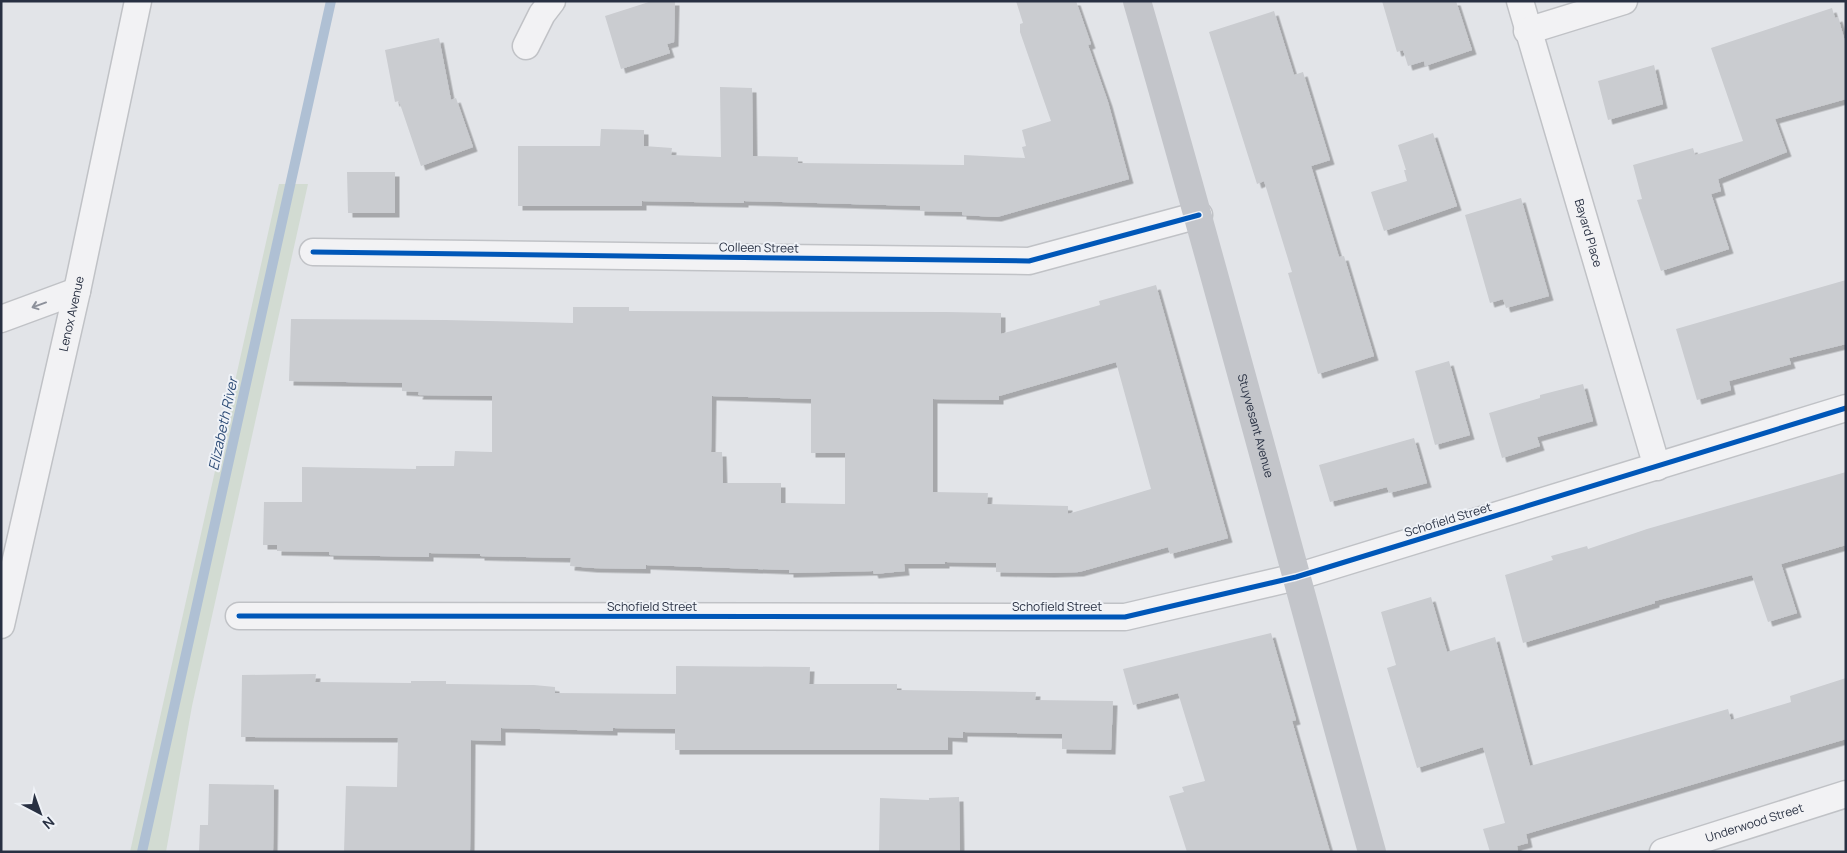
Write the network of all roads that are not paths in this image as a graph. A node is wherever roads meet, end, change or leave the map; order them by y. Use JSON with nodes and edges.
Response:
{"nodes":[{"id":1,"x":138,"y":1,"type":"edge"},
{"id":2,"x":552,"y":1,"type":"edge"},
{"id":3,"x":1137,"y":1,"type":"edge"},
{"id":4,"x":1520,"y":1,"type":"edge"},
{"id":5,"x":1624,"y":1,"type":"edge"},
{"id":6,"x":1528,"y":31,"type":"junction"},
{"id":7,"x":526,"y":46,"type":"dead end"},
{"id":8,"x":1199,"y":214,"type":"junction"},
{"id":9,"x":313,"y":252,"type":"dead end"},
{"id":10,"x":77,"y":291,"type":"junction"},
{"id":11,"x":1,"y":319,"type":"edge"},
{"id":12,"x":1846,"y":408,"type":"edge"},
{"id":13,"x":1657,"y":467,"type":"junction"},
{"id":14,"x":1296,"y":577,"type":"junction"},
{"id":15,"x":239,"y":616,"type":"dead end"},
{"id":16,"x":1,"y":625,"type":"edge"},
{"id":17,"x":1846,"y":794,"type":"edge"},
{"id":18,"x":1372,"y":852,"type":"edge"},
{"id":19,"x":1663,"y":852,"type":"edge"}],
"edges":[{"from":1,"to":10,"type":"street","name":"Lenox Avenue"},
{"from":2,"to":7,"type":"street"},
{"from":3,"to":8,"type":"main road","name":"Stuyvesant Avenue"},
{"from":4,"to":6,"type":"street","name":"Bayard Place"},
{"from":5,"to":6,"type":"street"},
{"from":6,"to":13,"type":"street","name":"Bayard Place"},
{"from":8,"to":9,"type":"street","name":"Colleen Street"},
{"from":8,"to":14,"type":"main road","name":"Stuyvesant Avenue"},
{"from":10,"to":11,"type":"street","one_way":true},
{"from":10,"to":16,"type":"street","name":"Lenox Avenue"},
{"from":12,"to":13,"type":"street","name":"Schofield Street"},
{"from":13,"to":14,"type":"street","name":"Schofield Street"},
{"from":14,"to":15,"type":"street","name":"Schofield Street"},
{"from":14,"to":18,"type":"main road","name":"Stuyvesant Avenue"},
{"from":17,"to":19,"type":"street","name":"Underwood Street"}]}
